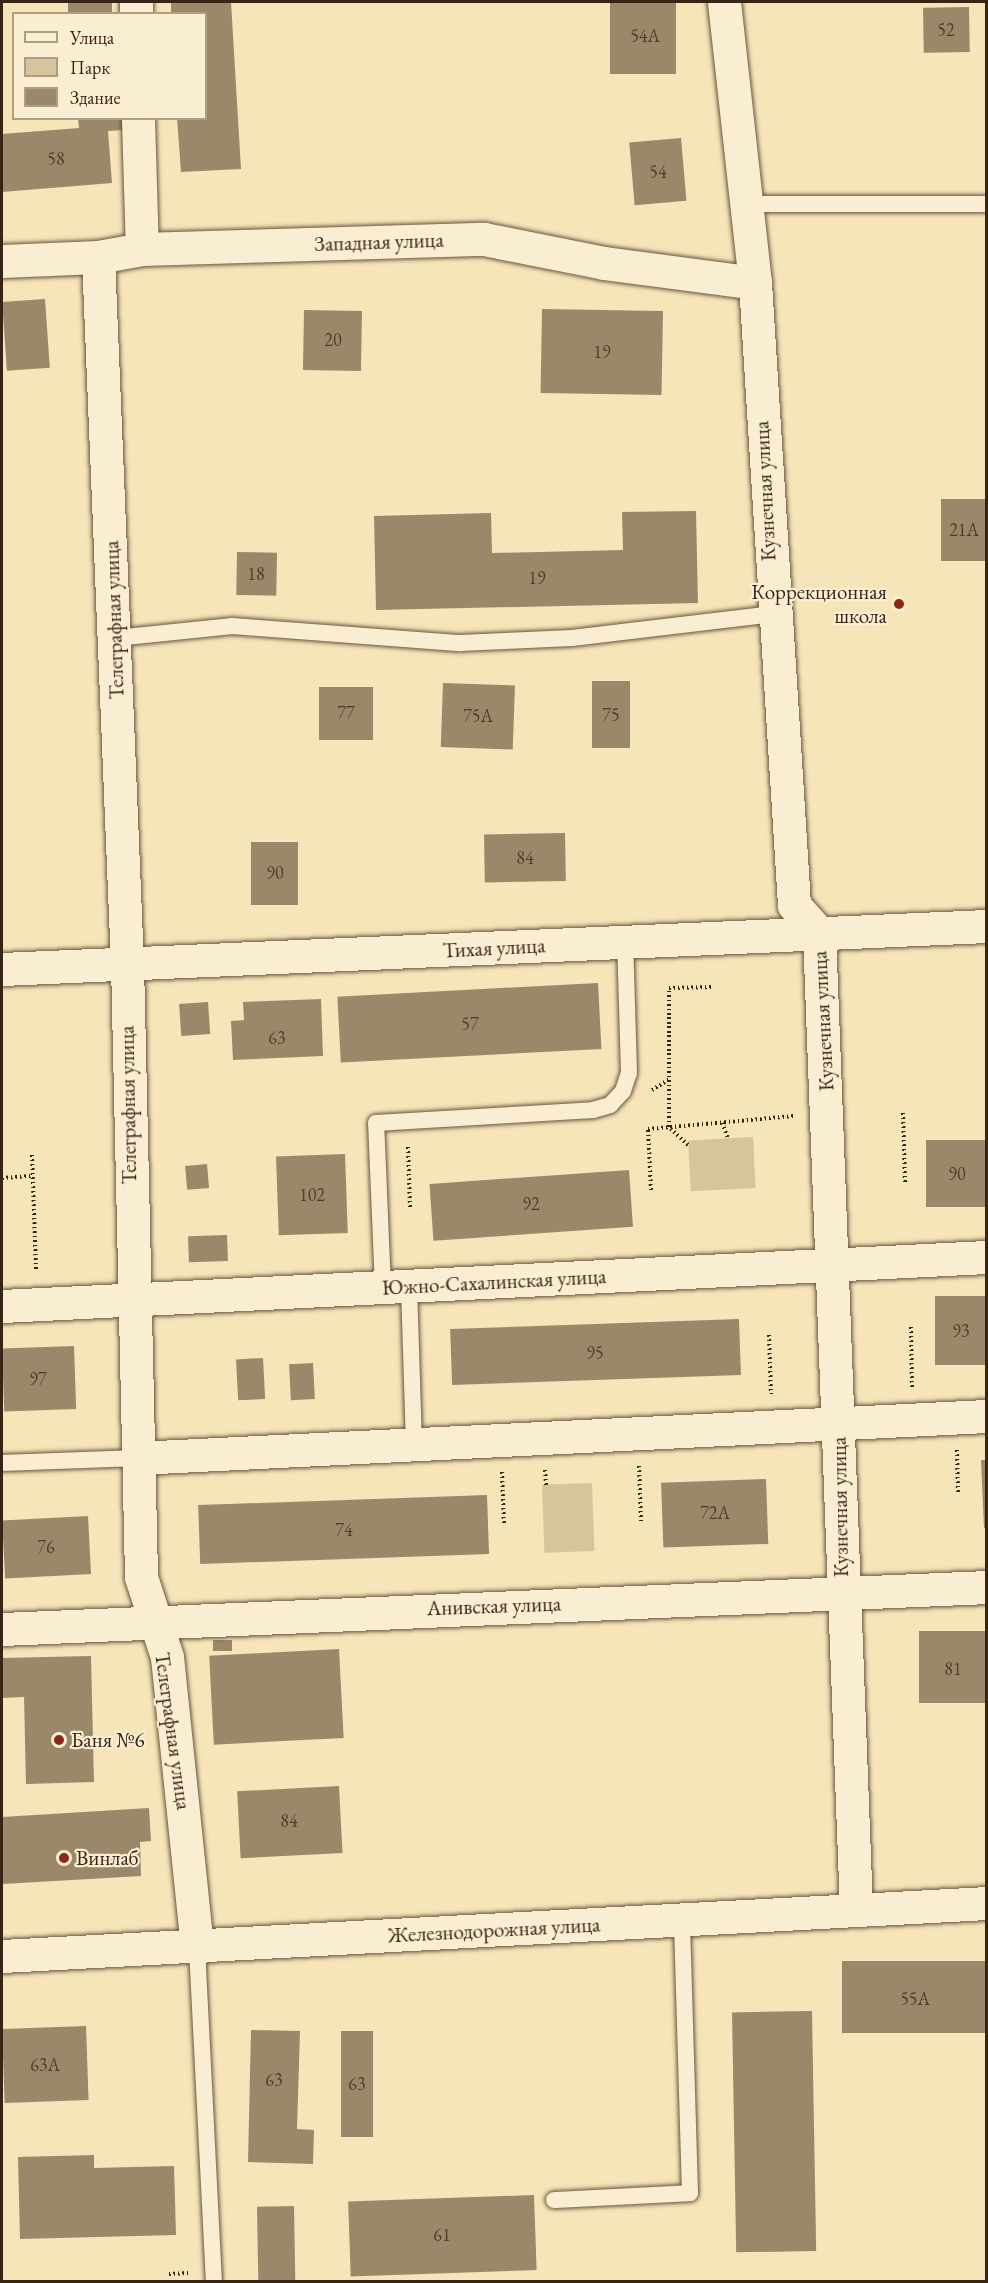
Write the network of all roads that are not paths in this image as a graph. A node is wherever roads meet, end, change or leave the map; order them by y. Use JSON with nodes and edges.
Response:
{"nodes":[{"id":1,"x":724,"y":2,"type":"edge"},
{"id":2,"x":138,"y":120,"type":"edge"},
{"id":3,"x":744,"y":204,"type":"junction"},
{"id":4,"x":987,"y":204,"type":"edge"},
{"id":5,"x":142,"y":249,"type":"junction"},
{"id":6,"x":98,"y":257,"type":"junction"},
{"id":7,"x":2,"y":261,"type":"edge"},
{"id":8,"x":755,"y":283,"type":"junction"},
{"id":9,"x":772,"y":614,"type":"junction"},
{"id":10,"x":116,"y":638,"type":"junction"},
{"id":11,"x":987,"y":926,"type":"edge"},
{"id":12,"x":819,"y":933,"type":"junction"},
{"id":13,"x":625,"y":942,"type":"junction"},
{"id":14,"x":127,"y":963,"type":"junction"},
{"id":15,"x":2,"y":969,"type":"edge"},
{"id":16,"x":987,"y":1257,"type":"edge"},
{"id":17,"x":834,"y":1264,"type":"junction"},
{"id":18,"x":396,"y":1287,"type":"junction"},
{"id":19,"x":132,"y":1300,"type":"junction"},
{"id":20,"x":2,"y":1306,"type":"edge"},
{"id":21,"x":987,"y":1416,"type":"edge"},
{"id":22,"x":838,"y":1424,"type":"junction"},
{"id":23,"x":414,"y":1445,"type":"junction"},
{"id":24,"x":137,"y":1458,"type":"junction"},
{"id":25,"x":2,"y":1463,"type":"edge"},
{"id":26,"x":987,"y":1587,"type":"edge"},
{"id":27,"x":842,"y":1591,"type":"junction"},
{"id":28,"x":152,"y":1621,"type":"junction"},
{"id":29,"x":2,"y":1629,"type":"edge"},
{"id":30,"x":987,"y":1903,"type":"edge"},
{"id":31,"x":856,"y":1908,"type":"junction"},
{"id":32,"x":682,"y":1918,"type":"junction"},
{"id":33,"x":197,"y":1948,"type":"junction"},
{"id":34,"x":2,"y":1956,"type":"edge"},
{"id":35,"x":554,"y":2200,"type":"dead end"},
{"id":36,"x":214,"y":2282,"type":"edge"}],
"edges":[{"from":1,"to":3,"type":"street","name":"Кузнечная улица"},
{"from":2,"to":5,"type":"street"},
{"from":3,"to":4,"type":"lane"},
{"from":3,"to":8,"type":"street","name":"Кузнечная улица"},
{"from":5,"to":6,"type":"street","name":"Западная улица"},
{"from":5,"to":8,"type":"street","name":"Западная улица"},
{"from":6,"to":7,"type":"street","name":"Западная улица"},
{"from":6,"to":10,"type":"street","name":"Телеграфная улица"},
{"from":8,"to":9,"type":"street","name":"Кузнечная улица"},
{"from":9,"to":10,"type":"lane"},
{"from":9,"to":12,"type":"street","name":"Кузнечная улица"},
{"from":10,"to":14,"type":"street","name":"Телеграфная улица"},
{"from":11,"to":12,"type":"street","name":"Тихая улица"},
{"from":12,"to":13,"type":"street","name":"Тихая улица"},
{"from":12,"to":17,"type":"street","name":"Кузнечная улица"},
{"from":13,"to":14,"type":"street","name":"Тихая улица"},
{"from":13,"to":18,"type":"lane"},
{"from":14,"to":15,"type":"street","name":"Тихая улица"},
{"from":14,"to":19,"type":"street","name":"Телеграфная улица"},
{"from":16,"to":17,"type":"street","name":"Южно-Сахалинская улица"},
{"from":17,"to":18,"type":"street","name":"Южно-Сахалинская улица"},
{"from":17,"to":22,"type":"street","name":"Кузнечная улица"},
{"from":18,"to":19,"type":"street","name":"Южно-Сахалинская улица"},
{"from":18,"to":23,"type":"lane"},
{"from":19,"to":20,"type":"street","name":"Южно-Сахалинская улица"},
{"from":19,"to":24,"type":"street","name":"Телеграфная улица"},
{"from":21,"to":22,"type":"street"},
{"from":22,"to":23,"type":"street"},
{"from":22,"to":27,"type":"street","name":"Кузнечная улица"},
{"from":23,"to":24,"type":"street"},
{"from":24,"to":25,"type":"lane"},
{"from":24,"to":28,"type":"street","name":"Телеграфная улица"},
{"from":26,"to":27,"type":"street","name":"Анивская улица"},
{"from":27,"to":28,"type":"street","name":"Анивская улица"},
{"from":27,"to":31,"type":"street","name":"Кузнечная улица"},
{"from":28,"to":29,"type":"street","name":"Анивская улица"},
{"from":28,"to":33,"type":"street","name":"Телеграфная улица"},
{"from":30,"to":31,"type":"street","name":"Железнодорожная улица"},
{"from":31,"to":32,"type":"street","name":"Железнодорожная улица"},
{"from":32,"to":33,"type":"street","name":"Железнодорожная улица"},
{"from":32,"to":35,"type":"lane"},
{"from":33,"to":34,"type":"street","name":"Железнодорожная улица"},
{"from":33,"to":36,"type":"lane"}]}
